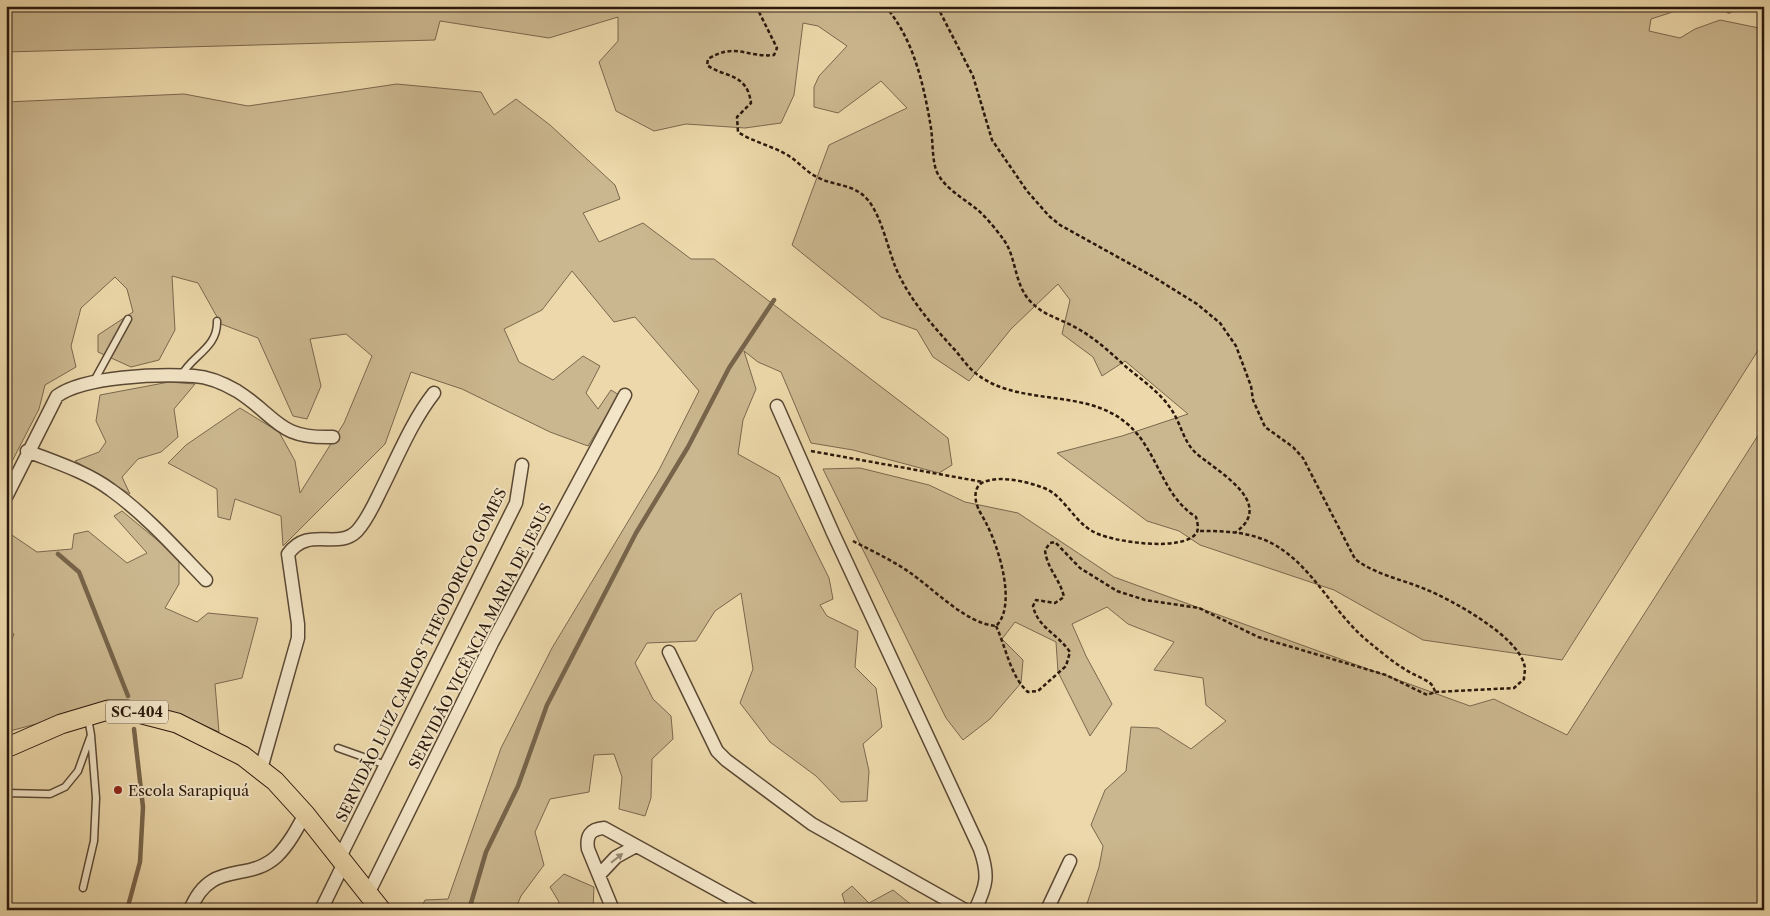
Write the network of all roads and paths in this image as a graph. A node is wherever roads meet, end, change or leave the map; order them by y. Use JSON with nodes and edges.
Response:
{"nodes":[{"id":1,"x":756,"y":6,"type":"edge"},
{"id":2,"x":885,"y":6,"type":"edge"},
{"id":3,"x":937,"y":6,"type":"edge"},
{"id":4,"x":128,"y":319,"type":"dead end"},
{"id":5,"x":217,"y":321,"type":"dead end"},
{"id":6,"x":181,"y":376,"type":"junction"},
{"id":7,"x":94,"y":381,"type":"junction"},
{"id":8,"x":434,"y":393,"type":"dead end"},
{"id":9,"x":625,"y":395,"type":"dead end"},
{"id":10,"x":777,"y":406,"type":"dead end"},
{"id":11,"x":333,"y":438,"type":"dead end"},
{"id":12,"x":795,"y":448,"type":"junction"},
{"id":13,"x":28,"y":451,"type":"junction"},
{"id":14,"x":522,"y":465,"type":"dead end"},
{"id":15,"x":984,"y":482,"type":"junction"},
{"id":16,"x":6,"y":497,"type":"edge"},
{"id":17,"x":1197,"y":531,"type":"junction"},
{"id":18,"x":1236,"y":532,"type":"junction"},
{"id":19,"x":833,"y":533,"type":"junction"},
{"id":20,"x":206,"y":580,"type":"dead end"},
{"id":21,"x":996,"y":626,"type":"junction"},
{"id":22,"x":669,"y":652,"type":"dead end"},
{"id":23,"x":1435,"y":692,"type":"junction"},
{"id":24,"x":88,"y":714,"type":"junction"},
{"id":25,"x":90,"y":735,"type":"junction"},
{"id":26,"x":6,"y":748,"type":"edge"},
{"id":27,"x":338,"y":748,"type":"dead end"},
{"id":28,"x":386,"y":765,"type":"junction"},
{"id":29,"x":261,"y":769,"type":"junction"},
{"id":30,"x":6,"y":793,"type":"edge"},
{"id":31,"x":305,"y":814,"type":"junction"},
{"id":32,"x":636,"y":846,"type":"junction"},
{"id":33,"x":342,"y":860,"type":"junction"},
{"id":34,"x":1070,"y":861,"type":"dead end"},
{"id":35,"x":600,"y":874,"type":"junction"},
{"id":36,"x":83,"y":888,"type":"dead end"},
{"id":37,"x":368,"y":894,"type":"junction"},
{"id":38,"x":190,"y":910,"type":"edge"},
{"id":39,"x":321,"y":910,"type":"edge"},
{"id":40,"x":382,"y":910,"type":"edge"},
{"id":41,"x":613,"y":910,"type":"edge"},
{"id":42,"x":752,"y":910,"type":"edge"},
{"id":43,"x":965,"y":910,"type":"edge"},
{"id":44,"x":975,"y":910,"type":"edge"},
{"id":45,"x":1047,"y":910,"type":"edge"}],
"edges":[{"from":1,"to":17,"type":"path"},
{"from":2,"to":18,"type":"path"},
{"from":3,"to":23,"type":"path"},
{"from":4,"to":7,"type":"lane"},
{"from":5,"to":6,"type":"lane"},
{"from":6,"to":7,"type":"street"},
{"from":6,"to":11,"type":"street"},
{"from":7,"to":13,"type":"street"},
{"from":8,"to":29,"type":"street"},
{"from":9,"to":37,"type":"street","name":"SERVIDÃO VICÊNCIA MARIA DE JESUS"},
{"from":10,"to":12,"type":"street"},
{"from":12,"to":15,"type":"path"},
{"from":12,"to":19,"type":"street"},
{"from":13,"to":16,"type":"street"},
{"from":13,"to":20,"type":"street"},
{"from":14,"to":28,"type":"street","name":"SERVIDÃO LUIZ CARLOS THEODORICO GOMES"},
{"from":15,"to":17,"type":"path"},
{"from":15,"to":21,"type":"path"},
{"from":17,"to":18,"type":"path"},
{"from":18,"to":23,"type":"path"},
{"from":19,"to":21,"type":"path"},
{"from":19,"to":44,"type":"street"},
{"from":21,"to":23,"type":"path"},
{"from":22,"to":43,"type":"street"},
{"from":24,"to":25,"type":"lane"},
{"from":24,"to":26,"type":"main road","number":"SC-404"},
{"from":24,"to":29,"type":"main road","number":"SC-404"},
{"from":25,"to":30,"type":"lane"},
{"from":25,"to":36,"type":"lane"},
{"from":27,"to":28,"type":"lane"},
{"from":28,"to":33,"type":"street","name":"SERVIDÃO LUIZ CARLOS THEODORICO GOMES"},
{"from":29,"to":31,"type":"main road","number":"SC-404"},
{"from":31,"to":33,"type":"main road","number":"SC-404"},
{"from":31,"to":38,"type":"street"},
{"from":35,"to":32,"type":"street","one_way":true},
{"from":32,"to":35,"type":"street"},
{"from":32,"to":42,"type":"street"},
{"from":33,"to":37,"type":"main road","number":"SC-404"},
{"from":33,"to":39,"type":"street","name":"SERVIDÃO LUIZ CARLOS THEODORICO GOMES"},
{"from":34,"to":45,"type":"street"},
{"from":35,"to":41,"type":"street"},
{"from":37,"to":40,"type":"main road","number":"SC-404"}]}
